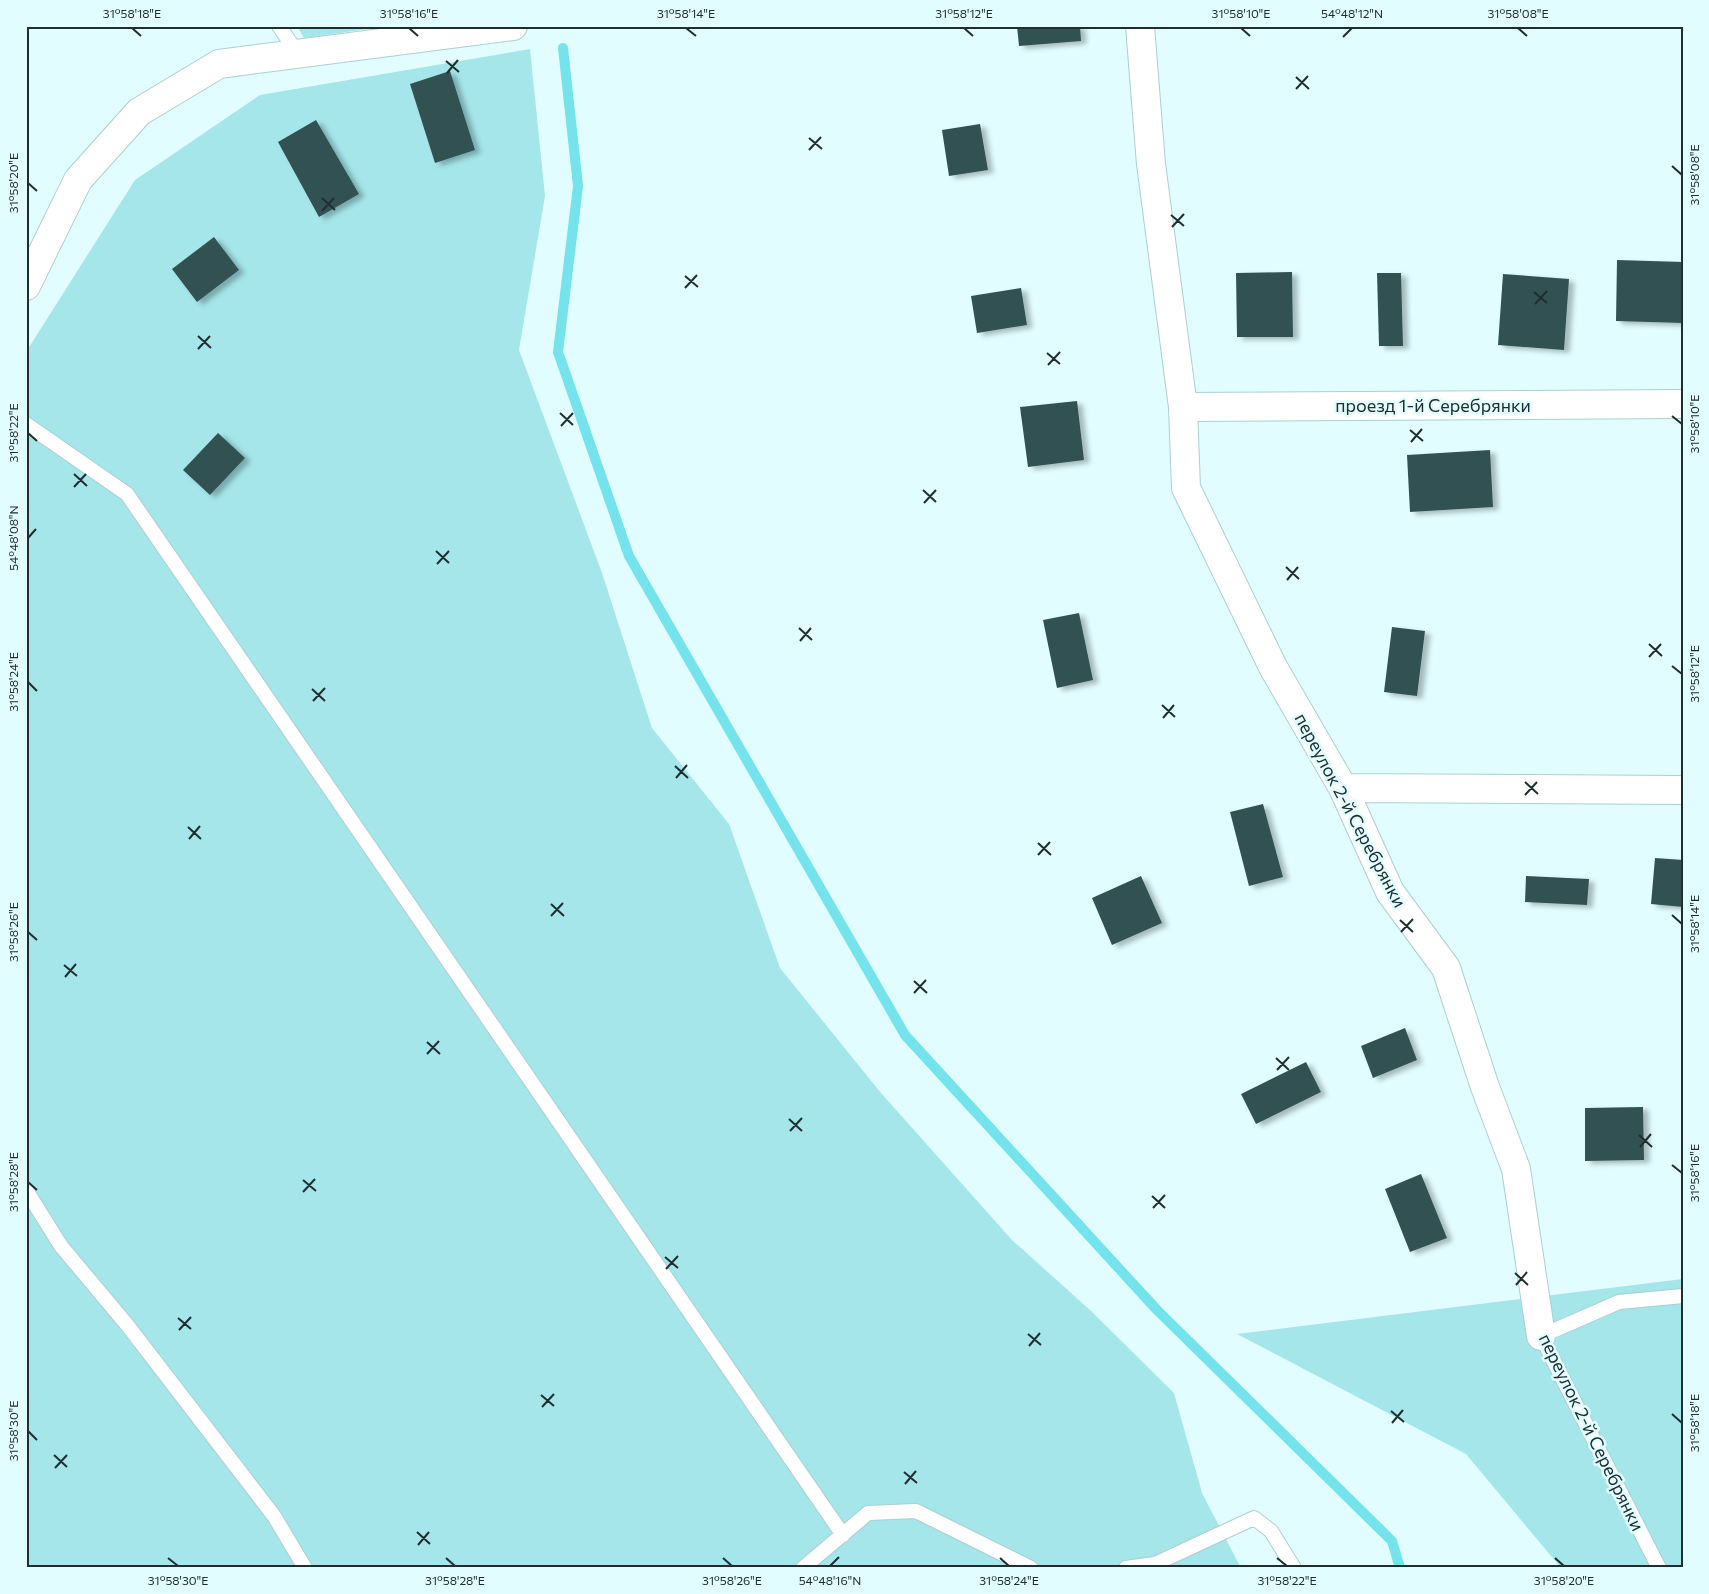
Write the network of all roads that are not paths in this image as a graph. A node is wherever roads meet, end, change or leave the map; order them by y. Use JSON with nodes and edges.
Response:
{"nodes":[{"id":1,"x":279,"y":26,"type":"edge"},
{"id":2,"x":513,"y":26,"type":"edge"},
{"id":3,"x":1140,"y":26,"type":"edge"},
{"id":4,"x":298,"y":54,"type":"junction"},
{"id":5,"x":26,"y":286,"type":"edge"},
{"id":6,"x":1683,"y":404,"type":"edge"},
{"id":7,"x":1183,"y":407,"type":"junction"},
{"id":8,"x":26,"y":424,"type":"edge"},
{"id":9,"x":1343,"y":788,"type":"junction"},
{"id":10,"x":1683,"y":790,"type":"edge"},
{"id":11,"x":26,"y":1190,"type":"edge"},
{"id":12,"x":1683,"y":1296,"type":"edge"},
{"id":13,"x":1541,"y":1336,"type":"junction"},
{"id":14,"x":843,"y":1535,"type":"junction"},
{"id":15,"x":305,"y":1568,"type":"edge"},
{"id":16,"x":803,"y":1568,"type":"edge"},
{"id":17,"x":1031,"y":1568,"type":"edge"},
{"id":18,"x":1126,"y":1568,"type":"edge"},
{"id":19,"x":1294,"y":1568,"type":"edge"},
{"id":20,"x":1659,"y":1568,"type":"edge"}],
"edges":[{"from":1,"to":4,"type":"lane"},
{"from":2,"to":4,"type":"street"},
{"from":3,"to":7,"type":"street","name":"переулок 2-й Серебрянки"},
{"from":4,"to":5,"type":"street"},
{"from":6,"to":7,"type":"street","name":"проезд 1-й Серебрянки"},
{"from":7,"to":9,"type":"street","name":"переулок 2-й Серебрянки"},
{"from":8,"to":14,"type":"lane"},
{"from":9,"to":10,"type":"street"},
{"from":9,"to":13,"type":"street","name":"переулок 2-й Серебрянки"},
{"from":11,"to":15,"type":"lane"},
{"from":12,"to":13,"type":"lane"},
{"from":13,"to":20,"type":"lane","name":"переулок 2-й Серебрянки"},
{"from":14,"to":16,"type":"lane"},
{"from":14,"to":17,"type":"lane"},
{"from":18,"to":19,"type":"lane"}]}
